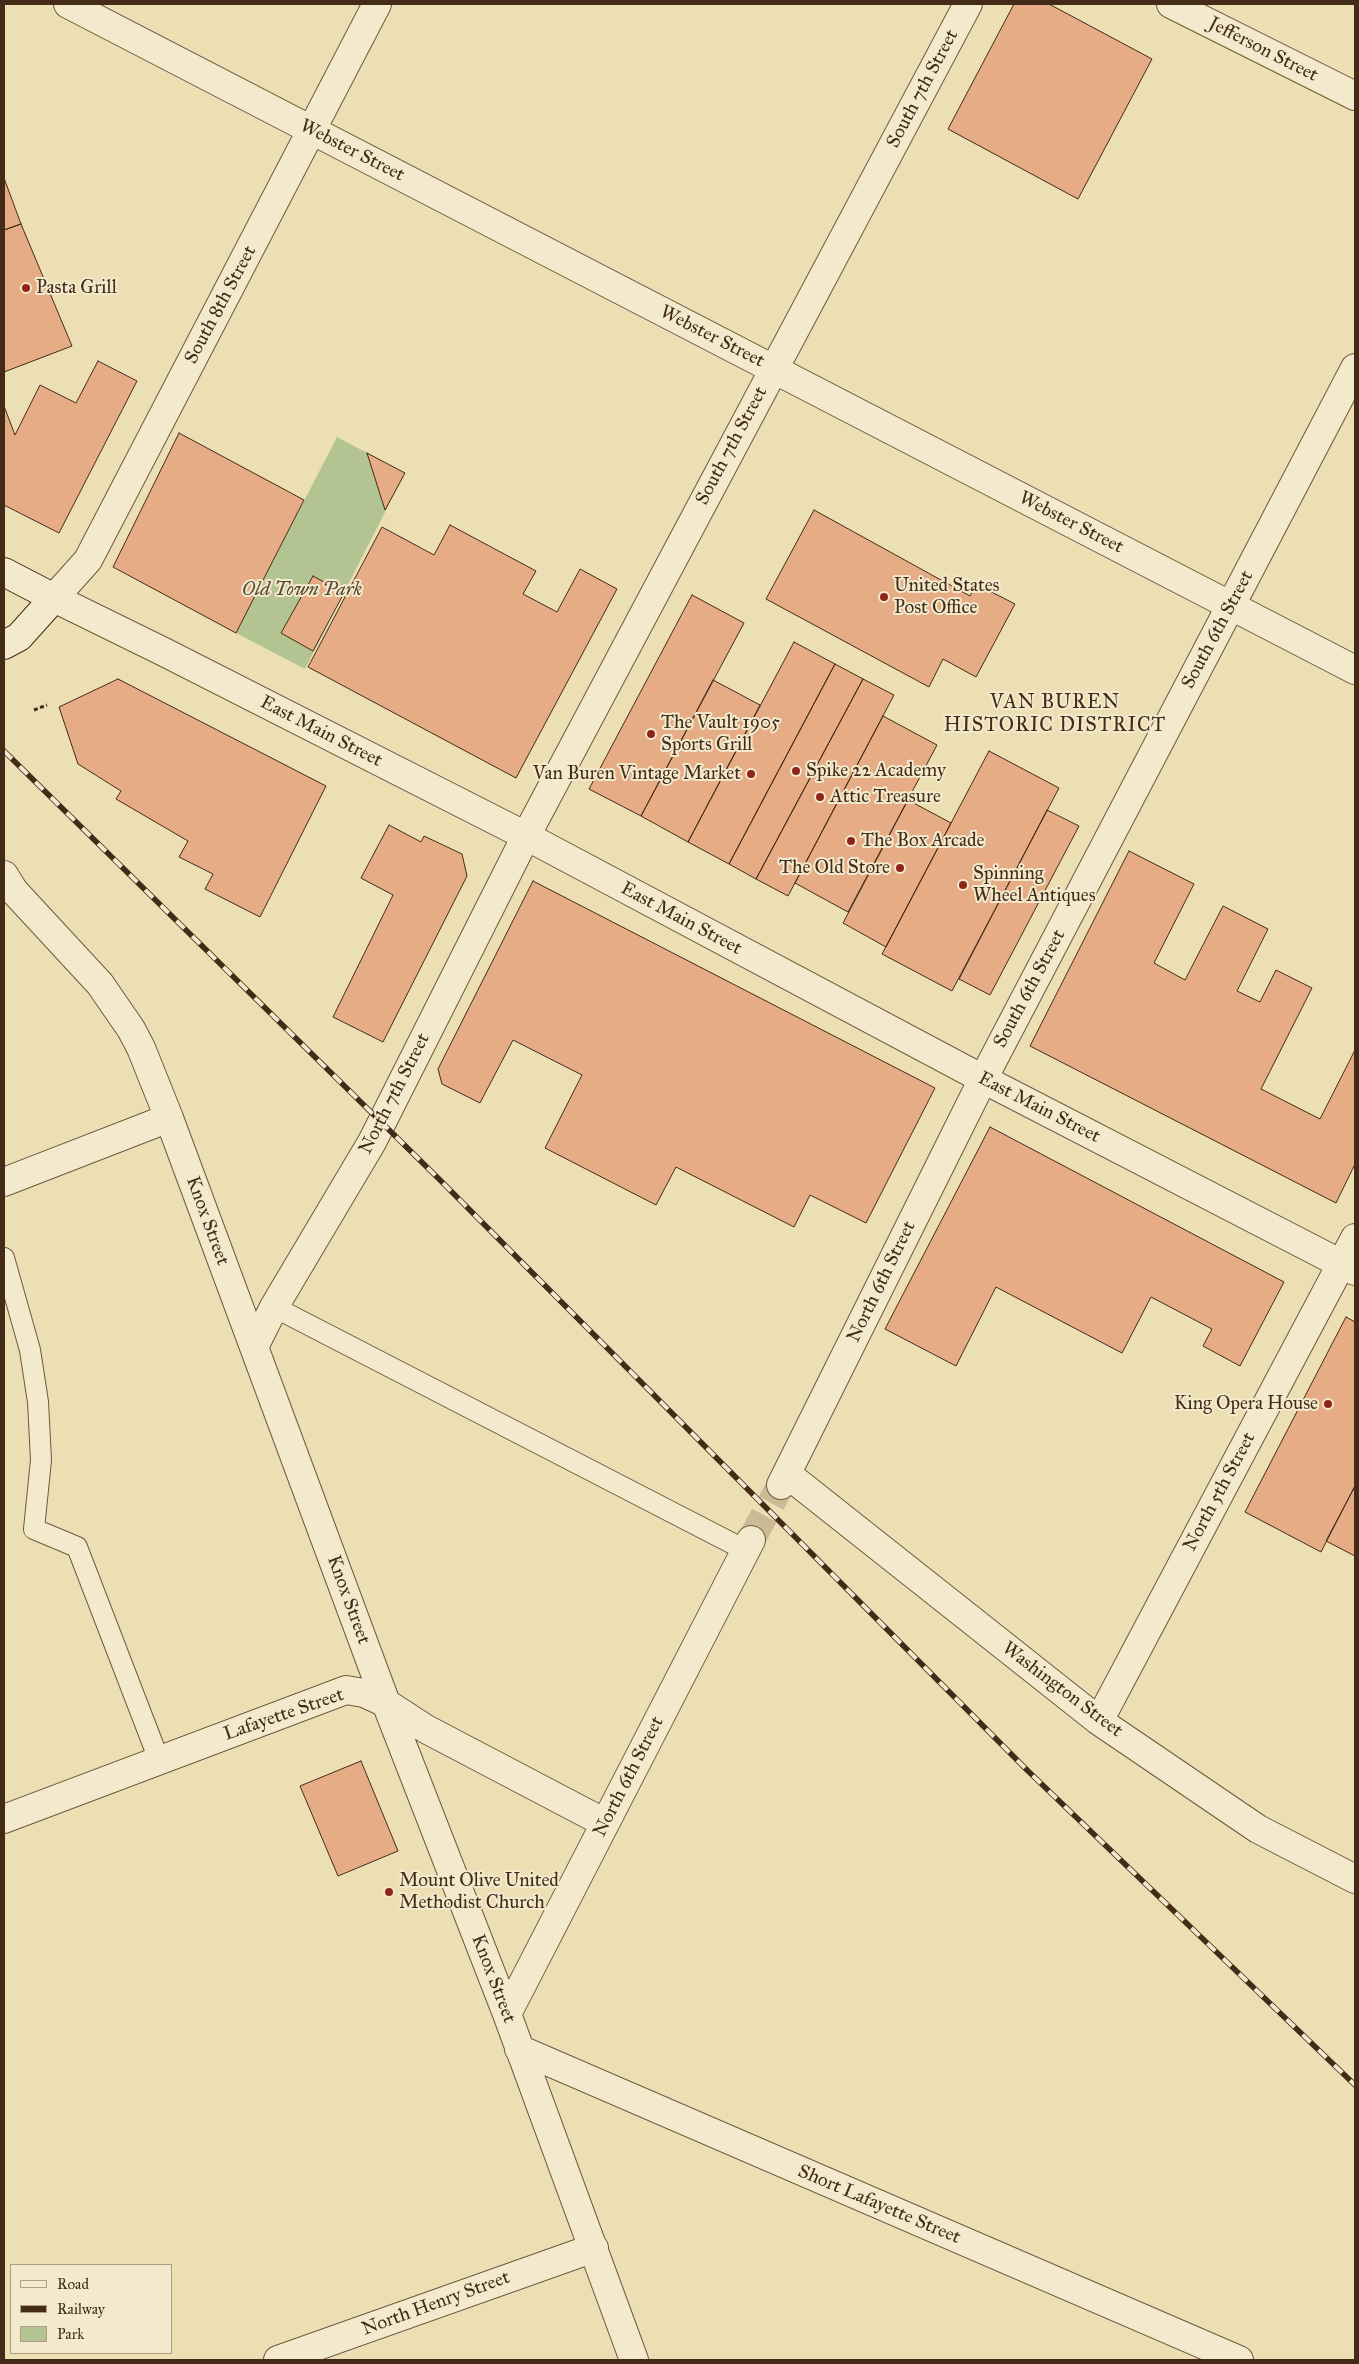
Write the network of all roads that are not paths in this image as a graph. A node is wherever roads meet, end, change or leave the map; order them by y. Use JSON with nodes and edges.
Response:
{"nodes":[{"id":1,"x":68,"y":4,"type":"edge"},
{"id":2,"x":376,"y":4,"type":"edge"},
{"id":3,"x":968,"y":4,"type":"edge"},
{"id":4,"x":1171,"y":4,"type":"edge"},
{"id":5,"x":1355,"y":96,"type":"edge"},
{"id":6,"x":312,"y":130,"type":"junction"},
{"id":7,"x":1355,"y":368,"type":"edge"},
{"id":8,"x":773,"y":369,"type":"junction"},
{"id":9,"x":4,"y":572,"type":"edge"},
{"id":10,"x":54,"y":598,"type":"junction"},
{"id":11,"x":1231,"y":606,"type":"junction"},
{"id":12,"x":4,"y":645,"type":"edge"},
{"id":13,"x":1355,"y":670,"type":"edge"},
{"id":14,"x":526,"y":836,"type":"junction"},
{"id":15,"x":4,"y":875,"type":"edge"},
{"id":16,"x":983,"y":1079,"type":"junction"},
{"id":17,"x":170,"y":1118,"type":"junction"},
{"id":18,"x":4,"y":1182,"type":"edge"},
{"id":19,"x":1355,"y":1238,"type":"edge"},
{"id":20,"x":4,"y":1258,"type":"edge"},
{"id":21,"x":1348,"y":1268,"type":"edge"},
{"id":22,"x":274,"y":1306,"type":"junction"},
{"id":23,"x":254,"y":1347,"type":"junction"},
{"id":24,"x":784,"y":1479,"type":"joint"},
{"id":25,"x":748,"y":1545,"type":"joint"},
{"id":26,"x":386,"y":1703,"type":"junction"},
{"id":27,"x":1099,"y":1720,"type":"junction"},
{"id":28,"x":159,"y":1760,"type":"junction"},
{"id":29,"x":4,"y":1818,"type":"edge"},
{"id":30,"x":605,"y":1823,"type":"junction"},
{"id":31,"x":1355,"y":1879,"type":"edge"},
{"id":32,"x":507,"y":2014,"type":"junction"},
{"id":33,"x":519,"y":2049,"type":"junction"},
{"id":34,"x":594,"y":2248,"type":"junction"},
{"id":35,"x":278,"y":2360,"type":"edge"},
{"id":36,"x":634,"y":2360,"type":"edge"},
{"id":37,"x":1239,"y":2360,"type":"edge"}],
"edges":[{"from":1,"to":6,"type":"street","name":"Webster Street"},
{"from":2,"to":6,"type":"street","name":"South 8th Street"},
{"from":3,"to":8,"type":"street","name":"South 7th Street"},
{"from":4,"to":5,"type":"street","name":"Jefferson Street"},
{"from":6,"to":8,"type":"street","name":"Webster Street"},
{"from":6,"to":10,"type":"street","name":"South 8th Street"},
{"from":7,"to":11,"type":"street","name":"South 6th Street"},
{"from":8,"to":11,"type":"street","name":"Webster Street"},
{"from":8,"to":14,"type":"street","name":"South 7th Street"},
{"from":9,"to":10,"type":"street","name":"East Main Street"},
{"from":10,"to":12,"type":"street","name":"South 8th Street"},
{"from":10,"to":14,"type":"street","name":"East Main Street"},
{"from":11,"to":13,"type":"street","name":"Webster Street"},
{"from":11,"to":16,"type":"street","name":"South 6th Street"},
{"from":14,"to":16,"type":"street","name":"East Main Street"},
{"from":14,"to":22,"type":"street","name":"North 7th Street"},
{"from":15,"to":17,"type":"street","name":"Knox Street"},
{"from":16,"to":21,"type":"street","name":"East Main Street"},
{"from":16,"to":24,"type":"street","name":"North 6th Street"},
{"from":17,"to":18,"type":"street"},
{"from":17,"to":23,"type":"street","name":"Knox Street"},
{"from":19,"to":21,"type":"street","name":"North 5th Street"},
{"from":20,"to":28,"type":"lane"},
{"from":21,"to":27,"type":"street","name":"North 5th Street"},
{"from":22,"to":23,"type":"street","name":"North 7th Street"},
{"from":22,"to":25,"type":"lane"},
{"from":23,"to":26,"type":"street","name":"Knox Street"},
{"from":24,"to":27,"type":"street","name":"Washington Street"},
{"from":25,"to":30,"type":"street","name":"North 6th Street"},
{"from":26,"to":28,"type":"street","name":"Lafayette Street"},
{"from":26,"to":30,"type":"street","name":"Lafayette Street"},
{"from":26,"to":32,"type":"street","name":"Knox Street"},
{"from":27,"to":31,"type":"street","name":"Washington Street"},
{"from":28,"to":29,"type":"street","name":"Lafayette Street"},
{"from":30,"to":32,"type":"street","name":"North 6th Street"},
{"from":32,"to":33,"type":"street","name":"Knox Street"},
{"from":33,"to":34,"type":"street","name":"Knox Street"},
{"from":33,"to":37,"type":"street","name":"Short Lafayette Street"},
{"from":34,"to":35,"type":"street","name":"North Henry Street"},
{"from":34,"to":36,"type":"street","name":"Knox Street"}]}
